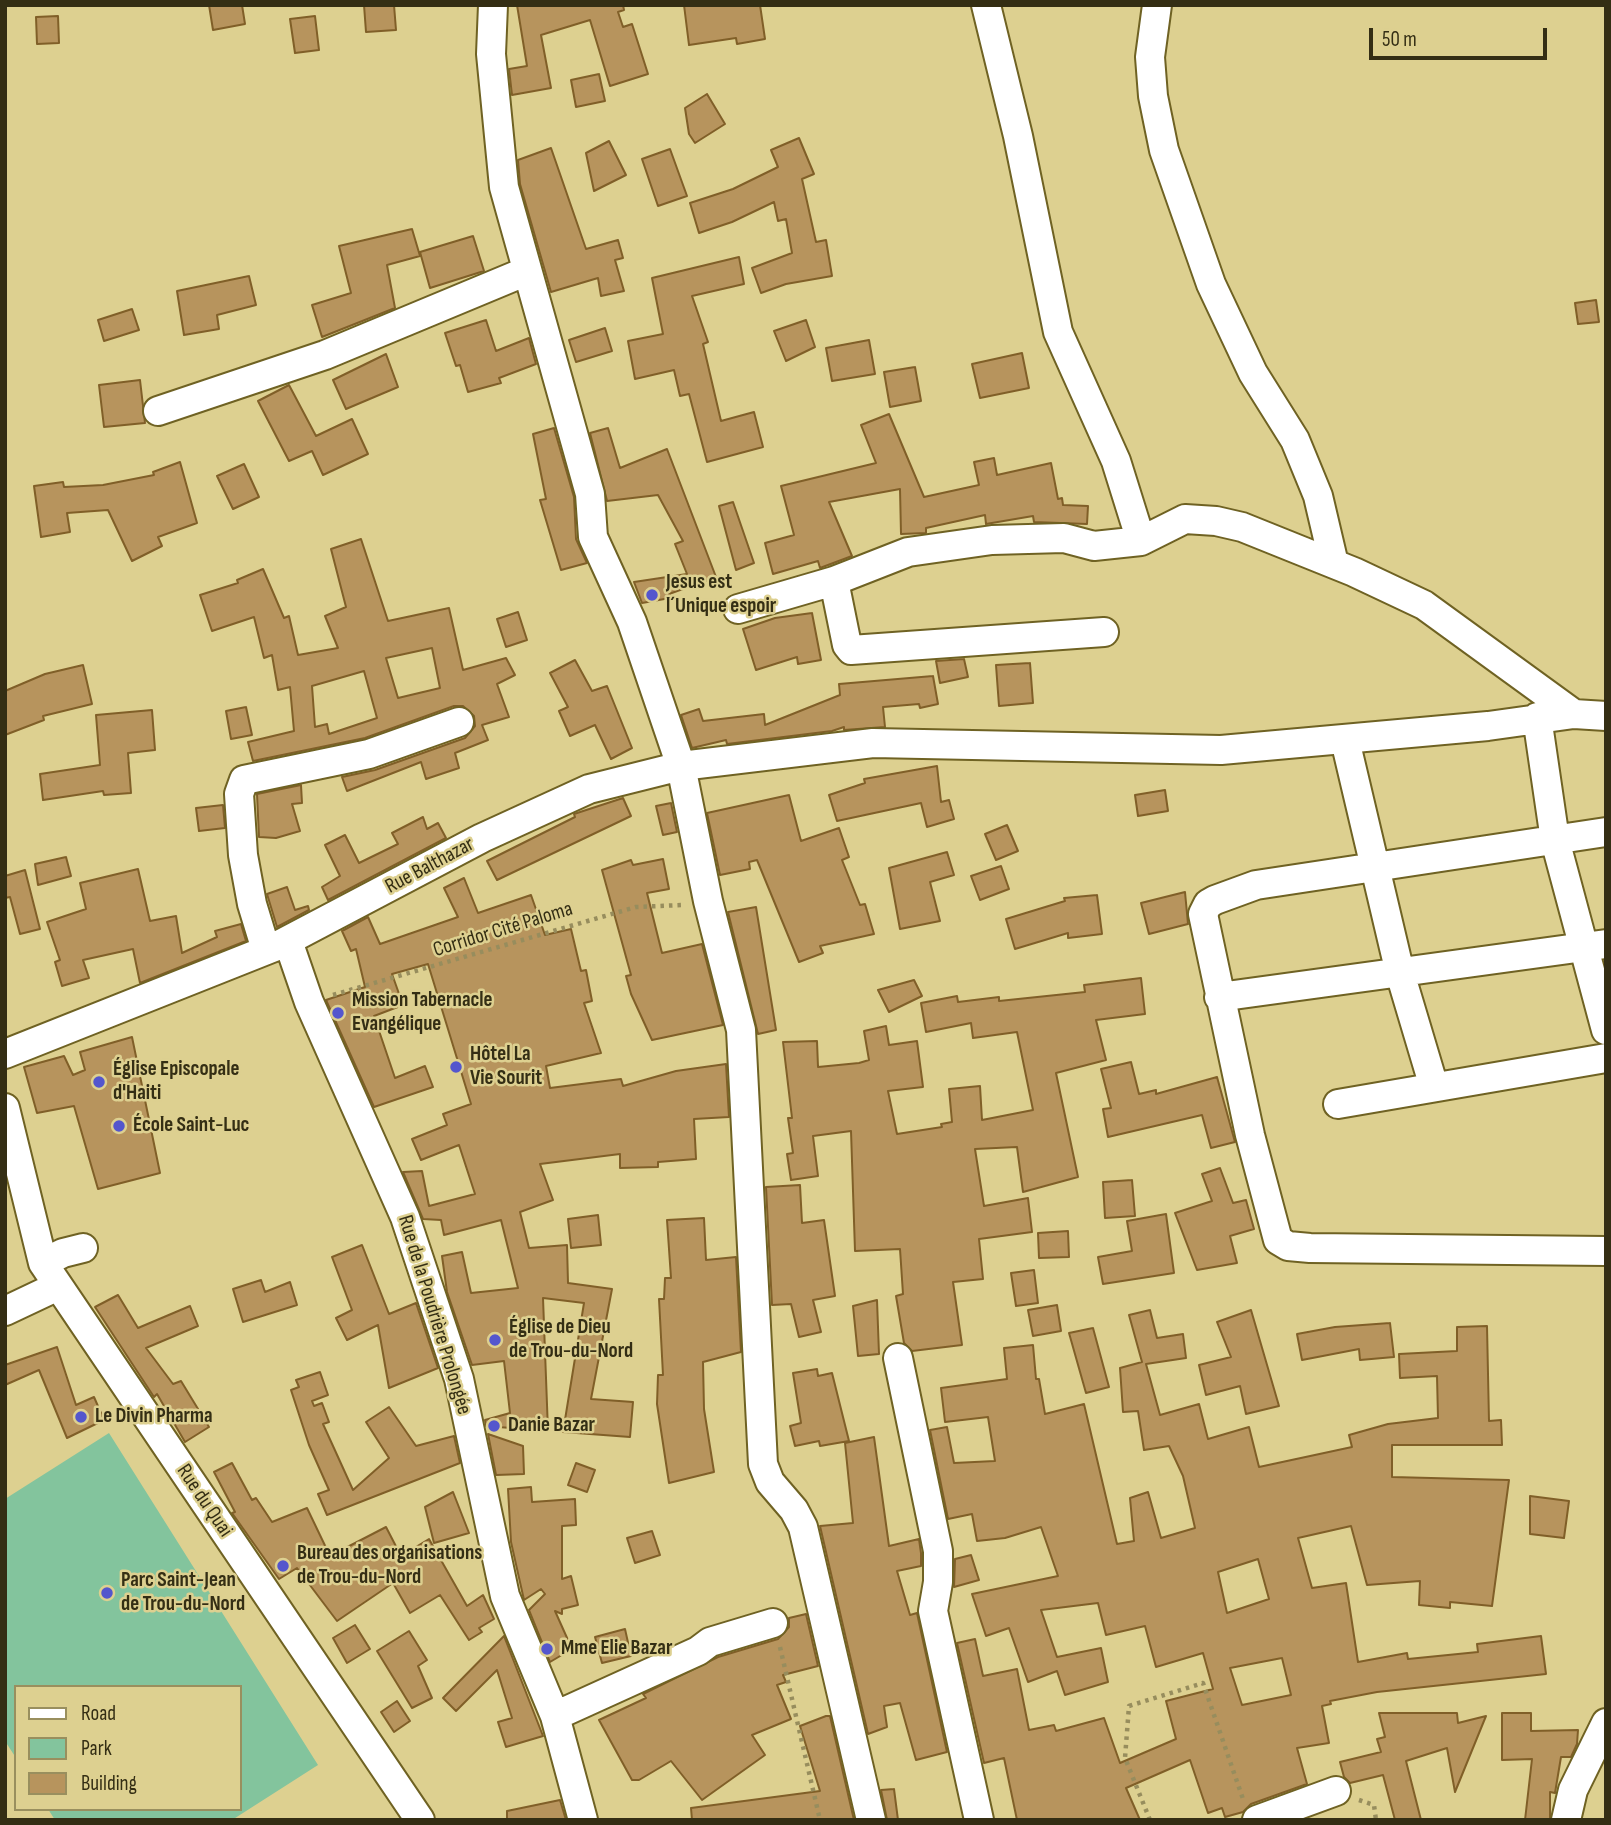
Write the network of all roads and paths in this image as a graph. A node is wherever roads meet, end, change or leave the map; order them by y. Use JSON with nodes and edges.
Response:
{"nodes":[{"id":1,"x":493,"y":5,"type":"edge"},
{"id":2,"x":986,"y":5,"type":"edge"},
{"id":3,"x":1157,"y":5,"type":"edge"},
{"id":4,"x":527,"y":271,"type":"junction"},
{"id":5,"x":158,"y":411,"type":"dead end"},
{"id":6,"x":1141,"y":541,"type":"junction"},
{"id":7,"x":1334,"y":564,"type":"junction"},
{"id":8,"x":834,"y":581,"type":"junction"},
{"id":9,"x":738,"y":609,"type":"dead end"},
{"id":10,"x":1104,"y":632,"type":"dead end"},
{"id":11,"x":1574,"y":714,"type":"junction"},
{"id":12,"x":1606,"y":716,"type":"edge"},
{"id":13,"x":1537,"y":718,"type":"junction"},
{"id":14,"x":459,"y":722,"type":"dead end"},
{"id":15,"x":1345,"y":740,"type":"junction"},
{"id":16,"x":681,"y":766,"type":"junction"},
{"id":17,"x":1606,"y":832,"type":"edge"},
{"id":18,"x":1555,"y":840,"type":"junction"},
{"id":19,"x":1376,"y":867,"type":"junction"},
{"id":20,"x":708,"y":901,"type":"junction"},
{"id":21,"x":277,"y":945,"type":"junction"},
{"id":22,"x":1595,"y":946,"type":"edge"},
{"id":23,"x":1400,"y":973,"type":"junction"},
{"id":24,"x":1219,"y":996,"type":"junction"},
{"id":25,"x":309,"y":1002,"type":"junction"},
{"id":26,"x":1606,"y":1030,"type":"edge"},
{"id":27,"x":5,"y":1054,"type":"edge"},
{"id":28,"x":1606,"y":1058,"type":"edge"},
{"id":29,"x":1434,"y":1087,"type":"junction"},
{"id":30,"x":1338,"y":1104,"type":"dead end"},
{"id":31,"x":5,"y":1108,"type":"edge"},
{"id":32,"x":83,"y":1248,"type":"dead end"},
{"id":33,"x":1606,"y":1251,"type":"edge"},
{"id":34,"x":50,"y":1274,"type":"junction"},
{"id":35,"x":5,"y":1311,"type":"edge"},
{"id":36,"x":898,"y":1357,"type":"dead end"},
{"id":37,"x":773,"y":1623,"type":"joint"},
{"id":38,"x":555,"y":1716,"type":"junction"},
{"id":39,"x":1606,"y":1723,"type":"edge"},
{"id":40,"x":1336,"y":1791,"type":"dead end"},
{"id":41,"x":1251,"y":1814,"type":"edge"},
{"id":42,"x":1573,"y":1818,"type":"edge"},
{"id":43,"x":420,"y":1820,"type":"edge"},
{"id":44,"x":583,"y":1820,"type":"edge"},
{"id":45,"x":820,"y":1820,"type":"edge"},
{"id":46,"x":871,"y":1820,"type":"edge"},
{"id":47,"x":979,"y":1820,"type":"edge"},
{"id":48,"x":1150,"y":1820,"type":"edge"}],
"edges":[{"from":1,"to":4,"type":"street"},
{"from":2,"to":6,"type":"street"},
{"from":3,"to":7,"type":"street"},
{"from":4,"to":5,"type":"street"},
{"from":4,"to":16,"type":"street"},
{"from":6,"to":7,"type":"street"},
{"from":6,"to":8,"type":"street"},
{"from":7,"to":11,"type":"street"},
{"from":8,"to":9,"type":"street"},
{"from":8,"to":10,"type":"street"},
{"from":11,"to":12,"type":"street","name":"Rue Balthazar"},
{"from":11,"to":13,"type":"street","name":"Rue Balthazar"},
{"from":13,"to":15,"type":"street","name":"Rue Balthazar"},
{"from":13,"to":18,"type":"street"},
{"from":14,"to":21,"type":"street","name":"Rue de la Poudrière Prolongée"},
{"from":15,"to":16,"type":"street","name":"Rue Balthazar"},
{"from":15,"to":19,"type":"street"},
{"from":16,"to":20,"type":"street"},
{"from":16,"to":21,"type":"street","name":"Rue Balthazar"},
{"from":17,"to":18,"type":"street"},
{"from":18,"to":19,"type":"street"},
{"from":18,"to":22,"type":"street"},
{"from":19,"to":23,"type":"street"},
{"from":19,"to":24,"type":"street"},
{"from":20,"to":25,"type":"path","name":"Corridor Cité Paloma"},
{"from":20,"to":46,"type":"street"},
{"from":21,"to":25,"type":"street","name":"Rue de la Poudrière Prolongée"},
{"from":21,"to":27,"type":"street","name":"Rue Balthazar"},
{"from":22,"to":23,"type":"street"},
{"from":22,"to":26,"type":"street"},
{"from":23,"to":24,"type":"street"},
{"from":23,"to":29,"type":"street"},
{"from":24,"to":33,"type":"street"},
{"from":25,"to":38,"type":"street","name":"Rue de la Poudrière Prolongée"},
{"from":28,"to":29,"type":"street"},
{"from":29,"to":30,"type":"street"},
{"from":31,"to":34,"type":"street"},
{"from":32,"to":34,"type":"street"},
{"from":34,"to":35,"type":"street"},
{"from":34,"to":43,"type":"street","name":"Rue du Quai"},
{"from":36,"to":47,"type":"street"},
{"from":37,"to":38,"type":"street"},
{"from":37,"to":45,"type":"path"},
{"from":38,"to":44,"type":"street","name":"Rue de la Poudrière Prolongée"},
{"from":39,"to":42,"type":"street"},
{"from":40,"to":41,"type":"street"},
{"from":41,"to":48,"type":"path"}]}
